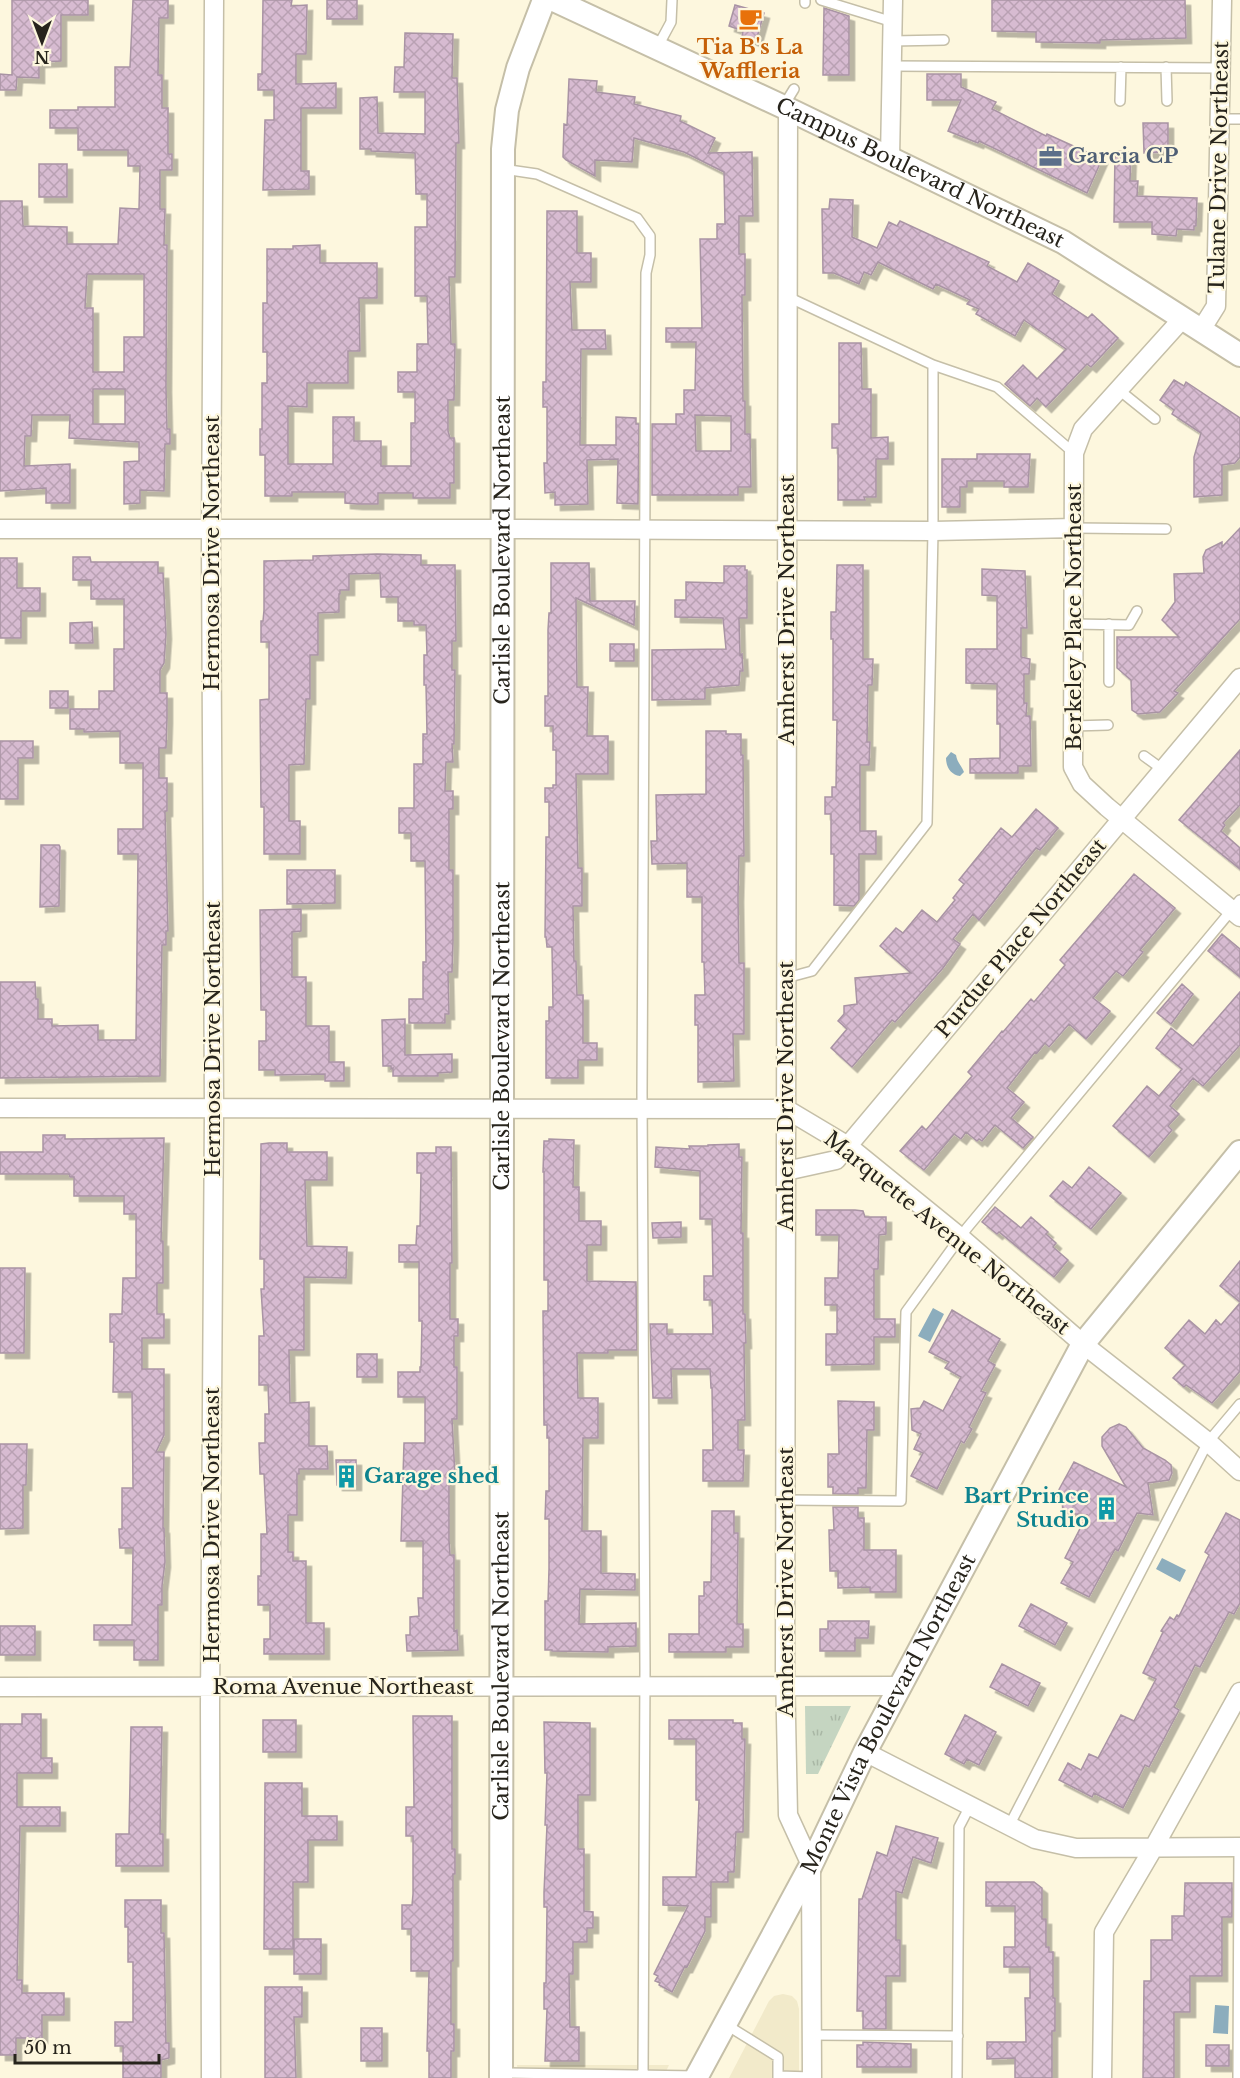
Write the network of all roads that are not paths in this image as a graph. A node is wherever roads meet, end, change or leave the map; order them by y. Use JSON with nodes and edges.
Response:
{"nodes":[{"id":1,"x":214,"y":0,"type":"edge"},
{"id":2,"x":544,"y":0,"type":"edge"},
{"id":3,"x":554,"y":0,"type":"edge"},
{"id":4,"x":672,"y":0,"type":"edge"},
{"id":5,"x":822,"y":0,"type":"edge"},
{"id":6,"x":893,"y":0,"type":"edge"},
{"id":7,"x":1222,"y":0,"type":"edge"},
{"id":8,"x":893,"y":22,"type":"junction"},
{"id":9,"x":944,"y":40,"type":"dead end"},
{"id":10,"x":892,"y":41,"type":"junction"},
{"id":11,"x":657,"y":48,"type":"junction"},
{"id":12,"x":892,"y":66,"type":"junction"},
{"id":13,"x":1121,"y":67,"type":"junction"},
{"id":14,"x":1167,"y":68,"type":"junction"},
{"id":15,"x":1221,"y":68,"type":"junction"},
{"id":16,"x":1120,"y":101,"type":"dead end"},
{"id":17,"x":1167,"y":101,"type":"dead end"},
{"id":18,"x":788,"y":102,"type":"junction"},
{"id":19,"x":1220,"y":119,"type":"junction"},
{"id":20,"x":1240,"y":119,"type":"edge"},
{"id":21,"x":890,"y":158,"type":"junction"},
{"id":22,"x":503,"y":169,"type":"junction"},
{"id":23,"x":788,"y":297,"type":"junction"},
{"id":24,"x":1192,"y":324,"type":"junction"},
{"id":25,"x":1240,"y":355,"type":"edge"},
{"id":26,"x":933,"y":365,"type":"junction"},
{"id":27,"x":1119,"y":390,"type":"junction"},
{"id":28,"x":1155,"y":419,"type":"dead end"},
{"id":29,"x":1074,"y":453,"type":"junction"},
{"id":30,"x":1075,"y":528,"type":"junction"},
{"id":31,"x":0,"y":529,"type":"edge"},
{"id":32,"x":502,"y":529,"type":"junction"},
{"id":33,"x":1166,"y":529,"type":"dead end"},
{"id":34,"x":211,"y":530,"type":"junction"},
{"id":35,"x":644,"y":530,"type":"junction"},
{"id":36,"x":787,"y":531,"type":"junction"},
{"id":37,"x":933,"y":531,"type":"junction"},
{"id":38,"x":1137,"y":611,"type":"dead end"},
{"id":39,"x":1074,"y":624,"type":"junction"},
{"id":40,"x":1109,"y":624,"type":"junction"},
{"id":41,"x":1240,"y":678,"type":"edge"},
{"id":42,"x":1108,"y":682,"type":"dead end"},
{"id":43,"x":1108,"y":725,"type":"dead end"},
{"id":44,"x":1073,"y":726,"type":"junction"},
{"id":45,"x":1144,"y":756,"type":"dead end"},
{"id":46,"x":1162,"y":769,"type":"junction"},
{"id":47,"x":1121,"y":819,"type":"junction"},
{"id":48,"x":1237,"y":909,"type":"edge"},
{"id":49,"x":786,"y":978,"type":"junction"},
{"id":50,"x":642,"y":1107,"type":"junction"},
{"id":51,"x":0,"y":1108,"type":"edge"},
{"id":52,"x":501,"y":1108,"type":"junction"},
{"id":53,"x":214,"y":1109,"type":"junction"},
{"id":54,"x":786,"y":1109,"type":"junction"},
{"id":55,"x":848,"y":1146,"type":"junction"},
{"id":56,"x":1240,"y":1152,"type":"edge"},
{"id":57,"x":786,"y":1171,"type":"junction"},
{"id":58,"x":960,"y":1237,"type":"junction"},
{"id":59,"x":1083,"y":1344,"type":"junction"},
{"id":60,"x":1240,"y":1404,"type":"edge"},
{"id":61,"x":1208,"y":1443,"type":"junction"},
{"id":62,"x":1240,"y":1471,"type":"edge"},
{"id":63,"x":786,"y":1500,"type":"junction"},
{"id":64,"x":902,"y":1686,"type":"junction"},
{"id":65,"x":0,"y":1687,"type":"edge"},
{"id":66,"x":211,"y":1687,"type":"junction"},
{"id":67,"x":501,"y":1687,"type":"junction"},
{"id":68,"x":645,"y":1687,"type":"junction"},
{"id":69,"x":786,"y":1687,"type":"junction"},
{"id":70,"x":1240,"y":1692,"type":"edge"},
{"id":71,"x":865,"y":1752,"type":"junction"},
{"id":72,"x":970,"y":1806,"type":"junction"},
{"id":73,"x":1009,"y":1826,"type":"junction"},
{"id":74,"x":1154,"y":1847,"type":"junction"},
{"id":75,"x":1240,"y":1847,"type":"edge"},
{"id":76,"x":811,"y":1865,"type":"junction"},
{"id":77,"x":725,"y":2024,"type":"junction"},
{"id":78,"x":812,"y":2035,"type":"junction"},
{"id":79,"x":958,"y":2036,"type":"junction"},
{"id":80,"x":501,"y":2075,"type":"edge"},
{"id":81,"x":643,"y":2075,"type":"junction"},
{"id":82,"x":624,"y":2077,"type":"edge"},
{"id":83,"x":697,"y":2077,"type":"edge"},
{"id":84,"x":778,"y":2077,"type":"edge"},
{"id":85,"x":211,"y":2078,"type":"edge"},
{"id":86,"x":812,"y":2078,"type":"edge"},
{"id":87,"x":957,"y":2078,"type":"edge"},
{"id":88,"x":1102,"y":2078,"type":"edge"},
{"id":89,"x":1238,"y":2078,"type":"edge"}],
"edges":[{"from":1,"to":34,"type":"street","name":"Hermosa Drive Northeast"},
{"from":2,"to":22,"type":"street","name":"Carlisle Boulevard Northeast"},
{"from":3,"to":11,"type":"street","name":"Campus Boulevard Northeast"},
{"from":4,"to":11,"type":"lane"},
{"from":5,"to":8,"type":"lane"},
{"from":6,"to":8,"type":"street"},
{"from":7,"to":15,"type":"street","name":"Tulane Drive Northeast"},
{"from":8,"to":10,"type":"street"},
{"from":9,"to":10,"type":"lane"},
{"from":10,"to":12,"type":"street"},
{"from":11,"to":18,"type":"street","name":"Campus Boulevard Northeast"},
{"from":12,"to":13,"type":"lane"},
{"from":12,"to":21,"type":"street"},
{"from":13,"to":14,"type":"lane"},
{"from":13,"to":16,"type":"lane"},
{"from":14,"to":15,"type":"lane"},
{"from":14,"to":17,"type":"lane"},
{"from":15,"to":19,"type":"street","name":"Tulane Drive Northeast"},
{"from":18,"to":21,"type":"street","name":"Campus Boulevard Northeast"},
{"from":18,"to":23,"type":"street","name":"Amherst Drive Northeast"},
{"from":19,"to":20,"type":"lane"},
{"from":19,"to":24,"type":"street","name":"Tulane Drive Northeast"},
{"from":21,"to":24,"type":"street","name":"Campus Boulevard Northeast"},
{"from":22,"to":32,"type":"street","name":"Carlisle Boulevard Northeast"},
{"from":22,"to":35,"type":"lane"},
{"from":23,"to":26,"type":"lane"},
{"from":23,"to":36,"type":"street","name":"Amherst Drive Northeast"},
{"from":24,"to":25,"type":"street","name":"Campus Boulevard Northeast"},
{"from":24,"to":27,"type":"street","name":"Berkeley Place Northeast"},
{"from":26,"to":29,"type":"lane"},
{"from":26,"to":37,"type":"lane"},
{"from":27,"to":28,"type":"lane"},
{"from":27,"to":29,"type":"street","name":"Berkeley Place Northeast"},
{"from":29,"to":30,"type":"street","name":"Berkeley Place Northeast"},
{"from":30,"to":33,"type":"lane"},
{"from":30,"to":37,"type":"street"},
{"from":30,"to":39,"type":"street","name":"Berkeley Place Northeast"},
{"from":31,"to":34,"type":"street"},
{"from":32,"to":34,"type":"street"},
{"from":32,"to":35,"type":"street"},
{"from":32,"to":52,"type":"street","name":"Carlisle Boulevard Northeast"},
{"from":34,"to":53,"type":"street","name":"Hermosa Drive Northeast"},
{"from":35,"to":36,"type":"street"},
{"from":35,"to":50,"type":"lane"},
{"from":36,"to":37,"type":"street"},
{"from":36,"to":49,"type":"street","name":"Amherst Drive Northeast"},
{"from":37,"to":49,"type":"lane"},
{"from":38,"to":40,"type":"lane"},
{"from":39,"to":40,"type":"lane"},
{"from":39,"to":44,"type":"street","name":"Berkeley Place Northeast"},
{"from":40,"to":42,"type":"lane"},
{"from":41,"to":46,"type":"street","name":"Purdue Place Northeast"},
{"from":43,"to":44,"type":"lane"},
{"from":44,"to":47,"type":"street","name":"Berkeley Place Northeast"},
{"from":45,"to":46,"type":"lane"},
{"from":46,"to":47,"type":"street","name":"Purdue Place Northeast"},
{"from":47,"to":48,"type":"street","name":"Berkeley Place Northeast"},
{"from":47,"to":55,"type":"street","name":"Purdue Place Northeast"},
{"from":48,"to":58,"type":"lane"},
{"from":49,"to":54,"type":"street","name":"Amherst Drive Northeast"},
{"from":50,"to":52,"type":"street"},
{"from":50,"to":54,"type":"street"},
{"from":50,"to":68,"type":"lane"},
{"from":51,"to":53,"type":"street"},
{"from":52,"to":53,"type":"street"},
{"from":52,"to":67,"type":"street","name":"Carlisle Boulevard Northeast"},
{"from":53,"to":66,"type":"street","name":"Hermosa Drive Northeast"},
{"from":54,"to":55,"type":"street","name":"Marquette Avenue Northeast"},
{"from":54,"to":57,"type":"street","name":"Amherst Drive Northeast"},
{"from":55,"to":57,"type":"street","name":"Purdue Place Northeast"},
{"from":55,"to":58,"type":"street","name":"Marquette Avenue Northeast"},
{"from":56,"to":59,"type":"street","name":"Monte Vista Boulevard Northeast"},
{"from":57,"to":63,"type":"street","name":"Amherst Drive Northeast"},
{"from":58,"to":59,"type":"street","name":"Marquette Avenue Northeast"},
{"from":58,"to":63,"type":"lane"},
{"from":59,"to":61,"type":"street","name":"Marquette Avenue Northeast"},
{"from":59,"to":64,"type":"street","name":"Monte Vista Boulevard Northeast"},
{"from":60,"to":61,"type":"lane"},
{"from":61,"to":62,"type":"street","name":"Marquette Avenue Northeast"},
{"from":61,"to":73,"type":"lane"},
{"from":63,"to":69,"type":"street","name":"Amherst Drive Northeast"},
{"from":64,"to":69,"type":"street","name":"Roma Avenue Northeast"},
{"from":64,"to":71,"type":"street","name":"Monte Vista Boulevard Northeast"},
{"from":65,"to":66,"type":"street","name":"Roma Avenue Northeast"},
{"from":66,"to":67,"type":"street","name":"Roma Avenue Northeast"},
{"from":66,"to":85,"type":"street","name":"Hermosa Drive Northeast"},
{"from":67,"to":68,"type":"street","name":"Roma Avenue Northeast"},
{"from":67,"to":80,"type":"street","name":"Carlisle Boulevard Northeast"},
{"from":68,"to":69,"type":"street","name":"Roma Avenue Northeast"},
{"from":68,"to":81,"type":"lane"},
{"from":69,"to":76,"type":"street","name":"Amherst Drive Northeast"},
{"from":70,"to":74,"type":"street"},
{"from":71,"to":72,"type":"street"},
{"from":71,"to":76,"type":"street","name":"Monte Vista Boulevard Northeast"},
{"from":72,"to":73,"type":"street"},
{"from":72,"to":79,"type":"lane"},
{"from":73,"to":74,"type":"street"},
{"from":74,"to":75,"type":"street"},
{"from":74,"to":88,"type":"street"},
{"from":75,"to":89,"type":"lane"},
{"from":76,"to":77,"type":"street","name":"Monte Vista Boulevard Northeast"},
{"from":76,"to":78,"type":"street","name":"Amherst Drive Northeast"},
{"from":77,"to":83,"type":"street","name":"Monte Vista Boulevard Northeast"},
{"from":77,"to":84,"type":"lane"},
{"from":78,"to":79,"type":"lane"},
{"from":78,"to":86,"type":"street","name":"Amherst Drive Northeast"},
{"from":79,"to":87,"type":"lane"},
{"from":80,"to":82,"type":"lane"},
{"from":81,"to":82,"type":"lane"},
{"from":81,"to":83,"type":"lane"},
{"from":84,"to":86,"type":"lane"}]}
